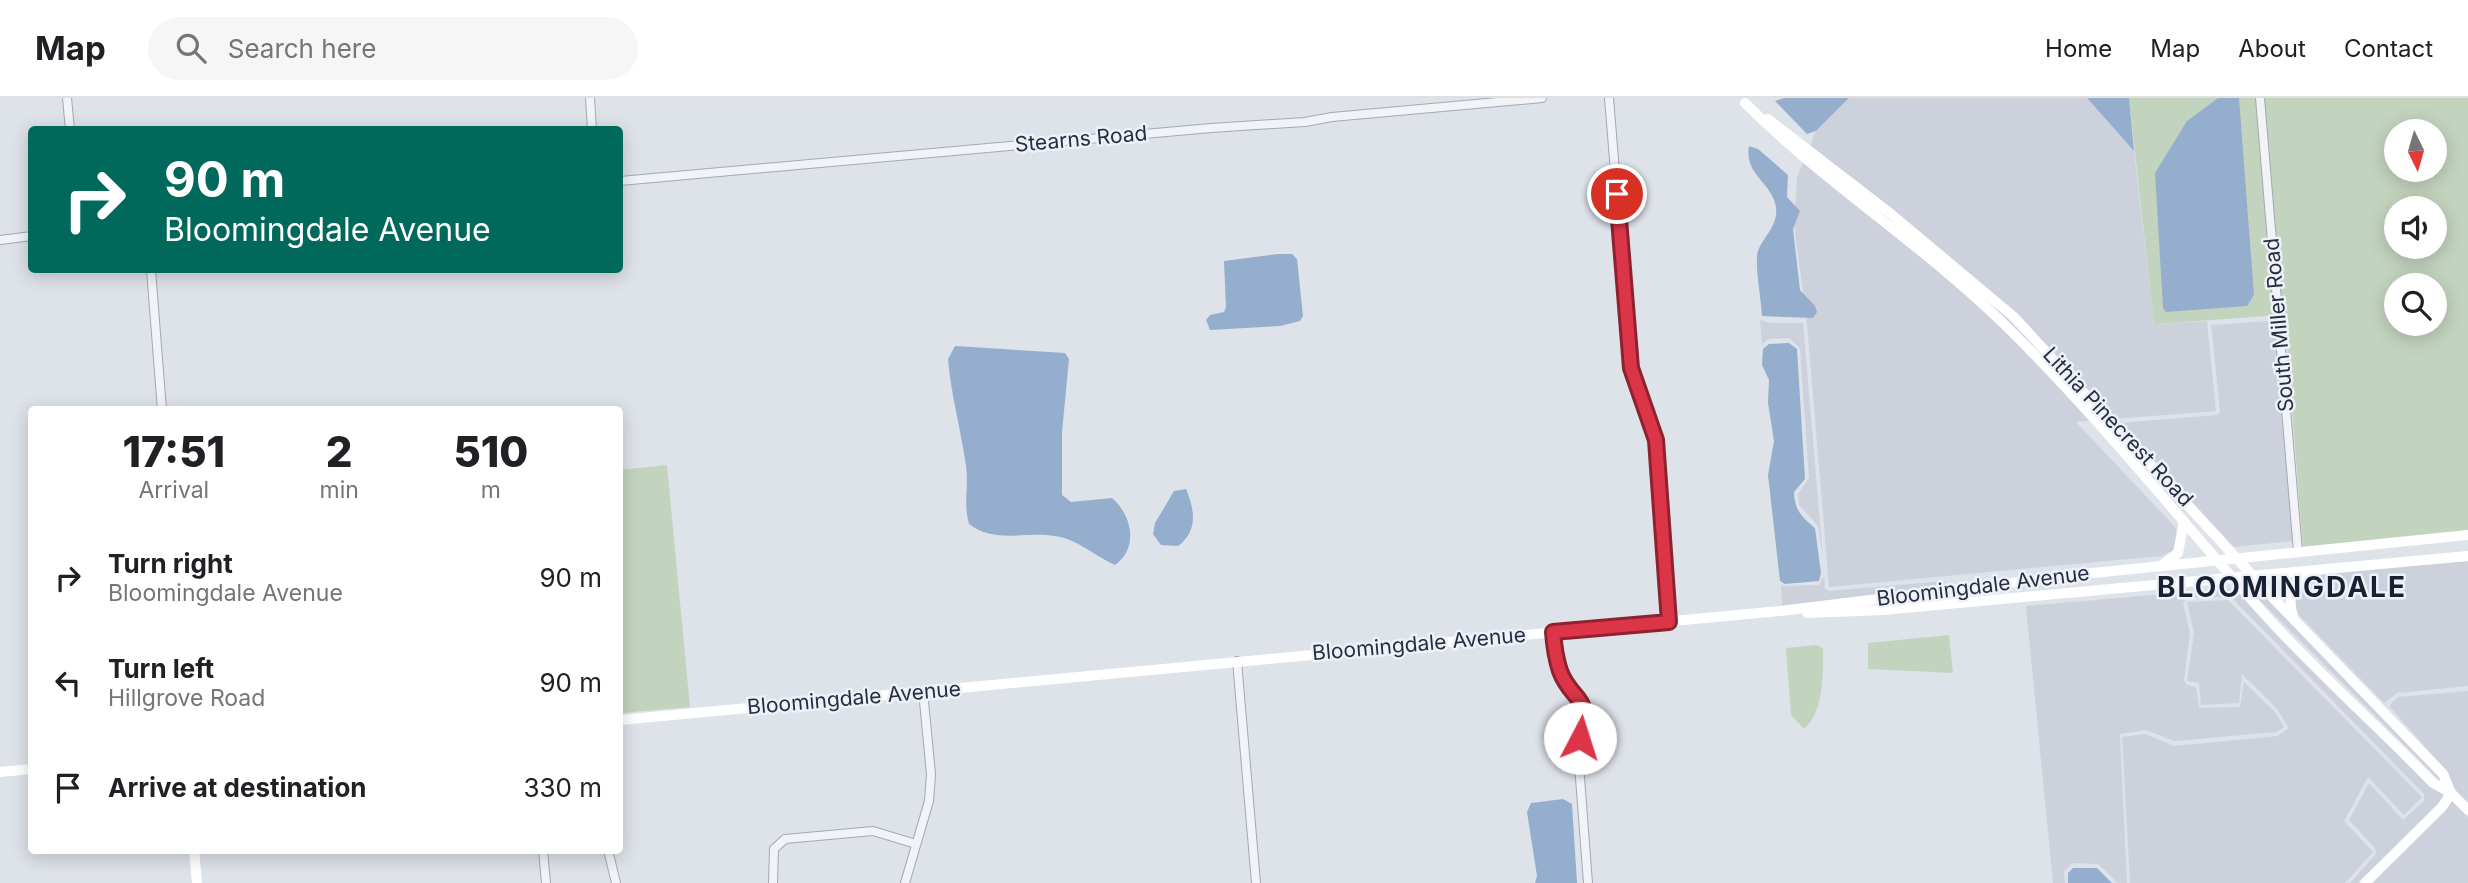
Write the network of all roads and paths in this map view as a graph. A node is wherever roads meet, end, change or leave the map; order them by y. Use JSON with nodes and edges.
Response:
{"nodes":[{"id":1,"x":67,"y":98,"type":"edge"},
{"id":2,"x":590,"y":98,"type":"edge"},
{"id":3,"x":1542,"y":98,"type":"edge"},
{"id":4,"x":1609,"y":98,"type":"edge"},
{"id":5,"x":2260,"y":98,"type":"edge"},
{"id":6,"x":1741,"y":101,"type":"edge"},
{"id":7,"x":70,"y":126,"type":"edge"},
{"id":8,"x":592,"y":126,"type":"edge"},
{"id":9,"x":623,"y":181,"type":"edge"},
{"id":10,"x":28,"y":236,"type":"edge"},
{"id":11,"x":0,"y":240,"type":"edge"},
{"id":12,"x":151,"y":273,"type":"edge"},
{"id":13,"x":162,"y":406,"type":"edge"},
{"id":14,"x":2185,"y":521,"type":"junction"},
{"id":15,"x":2468,"y":535,"type":"edge"},
{"id":16,"x":2298,"y":552,"type":"junction"},
{"id":17,"x":2468,"y":556,"type":"edge"},
{"id":18,"x":2238,"y":559,"type":"junction"},
{"id":19,"x":2219,"y":561,"type":"junction"},
{"id":20,"x":2161,"y":566,"type":"junction"},
{"id":21,"x":2311,"y":570,"type":"junction"},
{"id":22,"x":2253,"y":576,"type":"junction"},
{"id":23,"x":2233,"y":578,"type":"junction"},
{"id":24,"x":1780,"y":611,"type":"junction"},
{"id":25,"x":2294,"y":618,"type":"junction"},
{"id":26,"x":1669,"y":622,"type":"junction"},
{"id":27,"x":1553,"y":632,"type":"junction"},
{"id":28,"x":1237,"y":661,"type":"junction"},
{"id":29,"x":923,"y":691,"type":"junction"},
{"id":30,"x":623,"y":720,"type":"edge"},
{"id":31,"x":28,"y":769,"type":"edge"},
{"id":32,"x":0,"y":772,"type":"edge"},
{"id":33,"x":2451,"y":793,"type":"junction"},
{"id":34,"x":2468,"y":810,"type":"edge"},
{"id":35,"x":916,"y":844,"type":"junction"},
{"id":36,"x":194,"y":854,"type":"edge"},
{"id":37,"x":543,"y":854,"type":"edge"},
{"id":38,"x":609,"y":854,"type":"edge"},
{"id":39,"x":197,"y":883,"type":"edge"},
{"id":40,"x":546,"y":883,"type":"edge"},
{"id":41,"x":616,"y":883,"type":"edge"},
{"id":42,"x":773,"y":883,"type":"edge"},
{"id":43,"x":905,"y":883,"type":"edge"},
{"id":44,"x":1256,"y":883,"type":"edge"},
{"id":45,"x":1588,"y":883,"type":"edge"},
{"id":46,"x":2365,"y":883,"type":"edge"}],
"edges":[{"from":1,"to":7,"type":"street"},
{"from":2,"to":8,"type":"street"},
{"from":3,"to":9,"type":"street","name":"Stearns Road"},
{"from":4,"to":26,"type":"street"},
{"from":5,"to":16,"type":"street","name":"South Miller Road"},
{"from":6,"to":14,"type":"main road","name":"Lithia Pinecrest Road"},
{"from":6,"to":18,"type":"main road","name":"Lithia Pinecrest Road"},
{"from":10,"to":11,"type":"street"},
{"from":12,"to":13,"type":"street"},
{"from":14,"to":19,"type":"main road","name":"Lithia Pinecrest Road"},
{"from":14,"to":20,"type":"main road"},
{"from":15,"to":16,"type":"main road","name":"Bloomingdale Avenue"},
{"from":16,"to":18,"type":"main road","name":"Bloomingdale Avenue"},
{"from":17,"to":21,"type":"main road"},
{"from":18,"to":19,"type":"main road","name":"Bloomingdale Avenue"},
{"from":18,"to":22,"type":"main road","name":"Lithia Pinecrest Road"},
{"from":19,"to":20,"type":"main road","name":"Bloomingdale Avenue"},
{"from":19,"to":23,"type":"main road","name":"Lithia Pinecrest Road"},
{"from":20,"to":24,"type":"main road","name":"Bloomingdale Avenue"},
{"from":21,"to":22,"type":"main road"},
{"from":21,"to":25,"type":"main road"},
{"from":22,"to":23,"type":"main road"},
{"from":22,"to":25,"type":"main road","name":"Lithia Pinecrest Road"},
{"from":23,"to":24,"type":"main road"},
{"from":23,"to":33,"type":"main road","name":"Lithia Pinecrest Road"},
{"from":24,"to":26,"type":"main road","name":"Bloomingdale Avenue"},
{"from":25,"to":33,"type":"main road","name":"Lithia Pinecrest Road"},
{"from":26,"to":27,"type":"main road","name":"Bloomingdale Avenue"},
{"from":27,"to":28,"type":"main road","name":"Bloomingdale Avenue"},
{"from":27,"to":45,"type":"street"},
{"from":28,"to":29,"type":"main road","name":"Bloomingdale Avenue"},
{"from":28,"to":44,"type":"street"},
{"from":29,"to":30,"type":"main road","name":"Bloomingdale Avenue"},
{"from":29,"to":35,"type":"street"},
{"from":31,"to":32,"type":"main road"},
{"from":33,"to":34,"type":"main road","name":"Lithia Pinecrest Road"},
{"from":33,"to":46,"type":"main road"},
{"from":35,"to":42,"type":"street"},
{"from":35,"to":43,"type":"street"},
{"from":36,"to":39,"type":"main road"},
{"from":37,"to":40,"type":"street"},
{"from":38,"to":41,"type":"street"}]}
